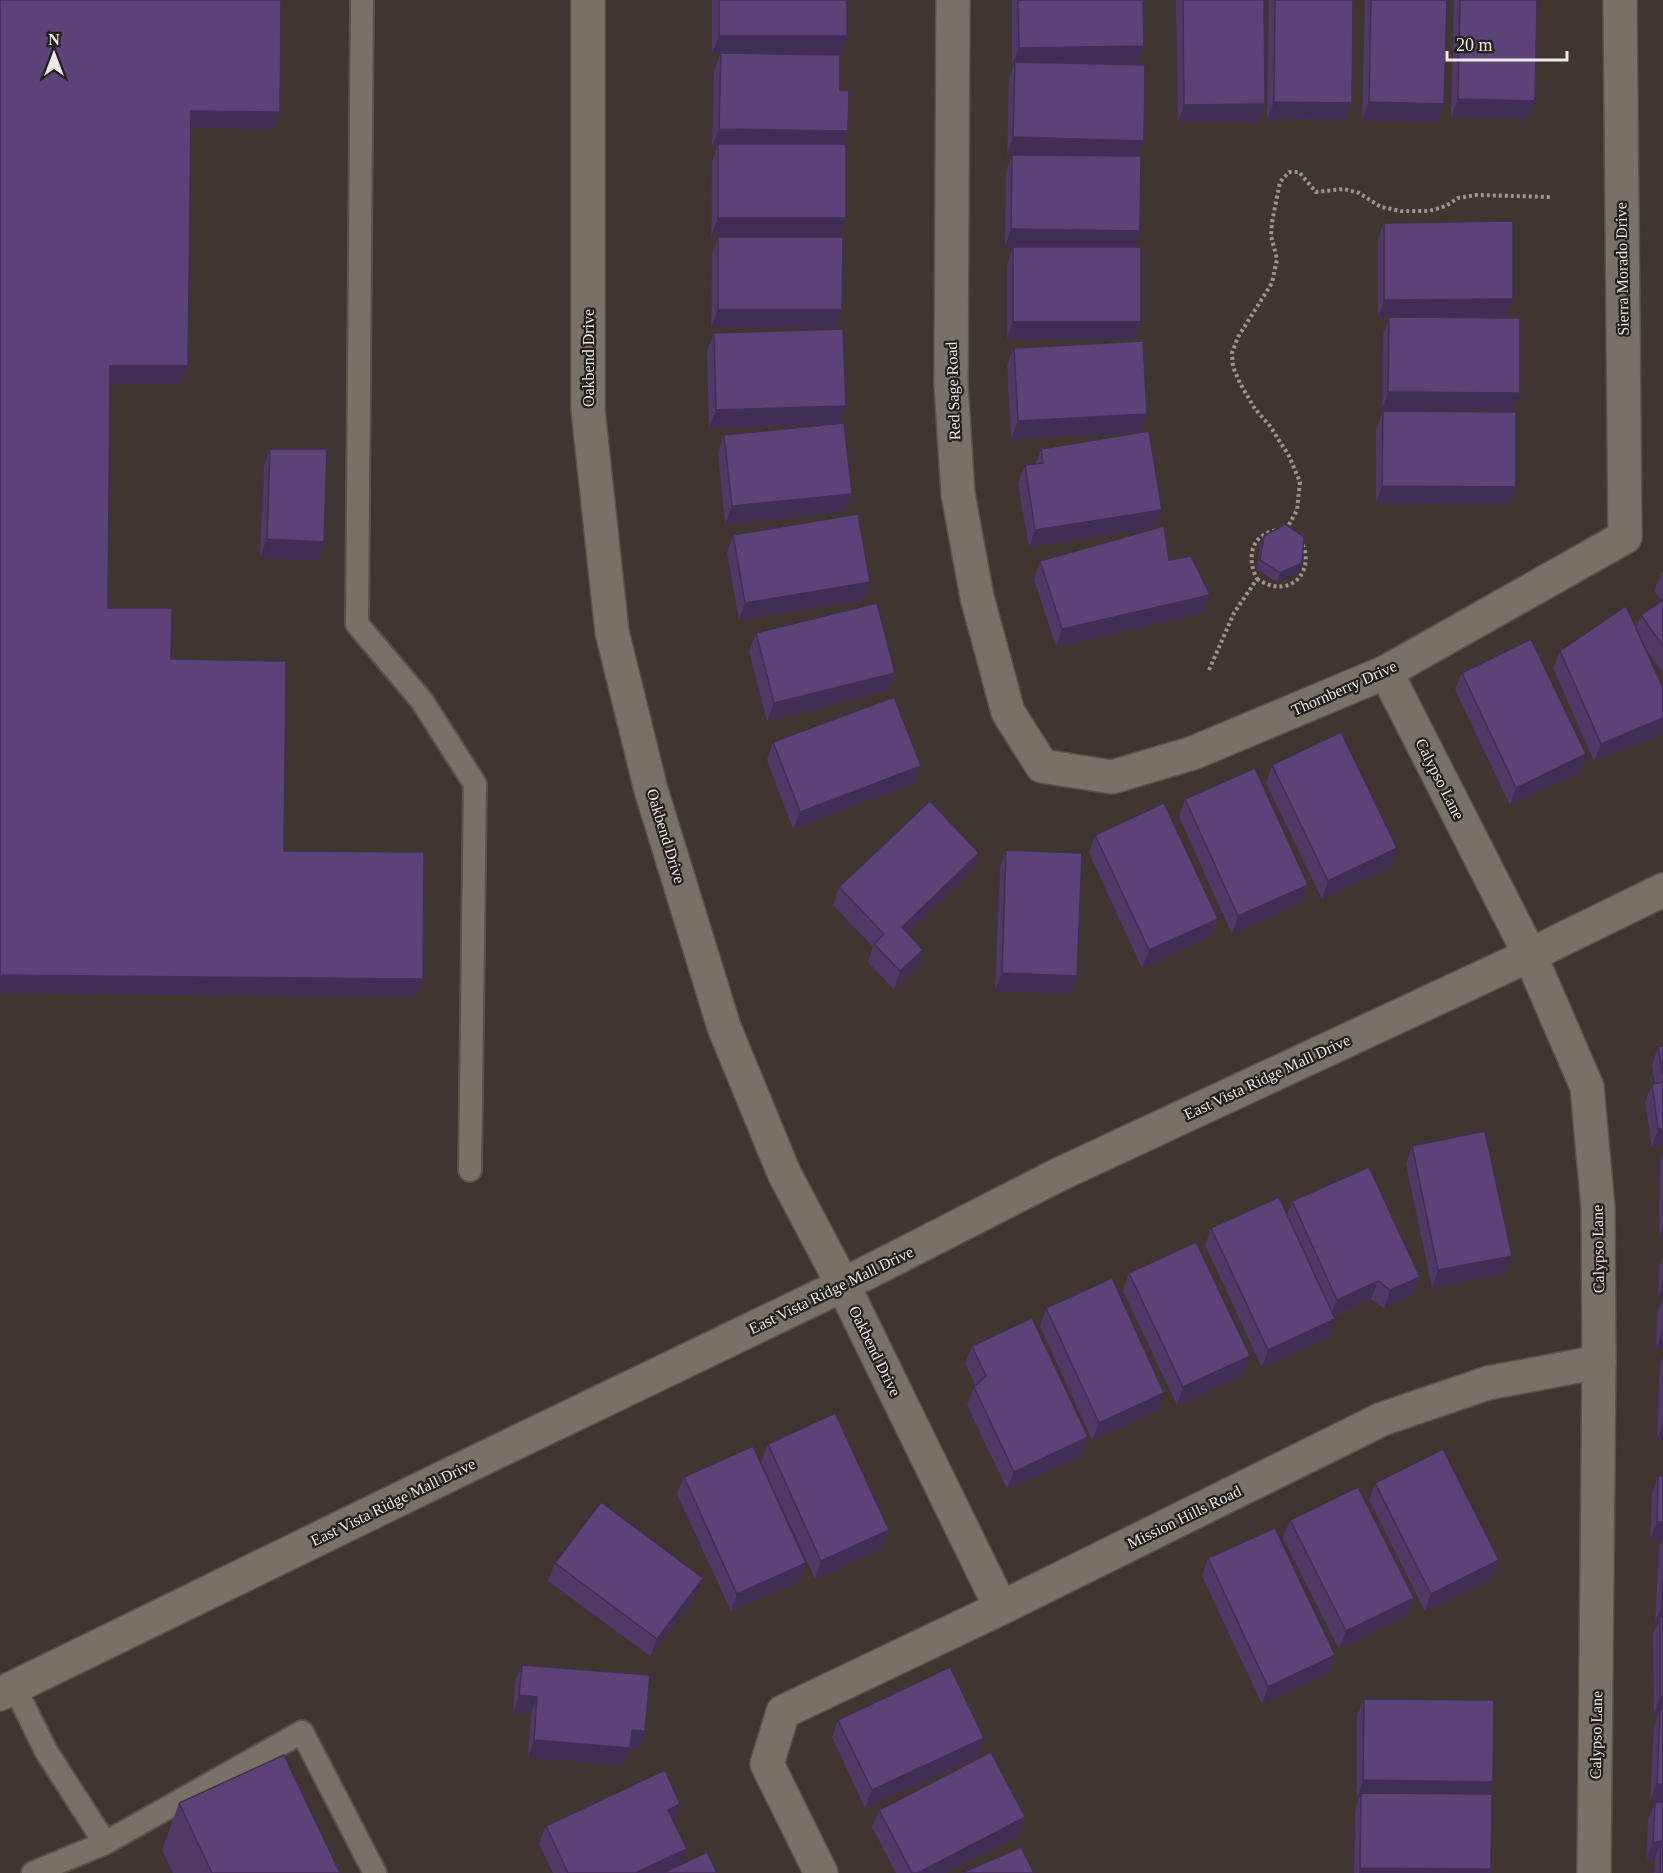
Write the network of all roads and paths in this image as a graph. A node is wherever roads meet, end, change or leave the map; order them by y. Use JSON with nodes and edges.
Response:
{"nodes":[{"id":1,"x":362,"y":0,"type":"edge"},
{"id":2,"x":588,"y":0,"type":"edge"},
{"id":3,"x":953,"y":0,"type":"edge"},
{"id":4,"x":1620,"y":0,"type":"edge"},
{"id":5,"x":1550,"y":197,"type":"dead end"},
{"id":6,"x":1297,"y":535,"type":"edge"},
{"id":7,"x":1625,"y":537,"type":"joint"},
{"id":8,"x":1257,"y":579,"type":"junction"},
{"id":9,"x":1209,"y":670,"type":"dead end"},
{"id":10,"x":1386,"y":672,"type":"junction"},
{"id":11,"x":1042,"y":766,"type":"joint"},
{"id":12,"x":1663,"y":890,"type":"edge"},
{"id":13,"x":1530,"y":955,"type":"junction"},
{"id":14,"x":470,"y":1170,"type":"dead end"},
{"id":15,"x":843,"y":1285,"type":"junction"},
{"id":16,"x":1599,"y":1362,"type":"junction"},
{"id":17,"x":1001,"y":1608,"type":"junction"},
{"id":18,"x":8,"y":1691,"type":"edge"},
{"id":19,"x":105,"y":1843,"type":"junction"},
{"id":20,"x":33,"y":1873,"type":"edge"},
{"id":21,"x":375,"y":1873,"type":"edge"},
{"id":22,"x":821,"y":1873,"type":"edge"},
{"id":23,"x":1594,"y":1873,"type":"edge"}],
"edges":[{"from":1,"to":14,"type":"lane"},
{"from":2,"to":15,"type":"street","name":"Oakbend Drive"},
{"from":3,"to":11,"type":"street","name":"Red Sage Road"},
{"from":4,"to":7,"type":"street","name":"Sierra Morado Drive"},
{"from":5,"to":8,"type":"path"},
{"from":6,"to":8,"type":"path"},
{"from":7,"to":10,"type":"street","name":"Thornberry Drive"},
{"from":8,"to":9,"type":"path"},
{"from":10,"to":11,"type":"street","name":"Thornberry Drive"},
{"from":10,"to":13,"type":"street","name":"Calypso Lane"},
{"from":12,"to":13,"type":"street","name":"East Vista Ridge Mall Drive"},
{"from":13,"to":15,"type":"street","name":"East Vista Ridge Mall Drive"},
{"from":13,"to":16,"type":"street","name":"Calypso Lane"},
{"from":15,"to":17,"type":"street","name":"Oakbend Drive"},
{"from":15,"to":18,"type":"street","name":"East Vista Ridge Mall Drive"},
{"from":16,"to":17,"type":"street","name":"Mission Hills Road"},
{"from":16,"to":23,"type":"street","name":"Calypso Lane"},
{"from":17,"to":22,"type":"street","name":"Mission Hills Road"},
{"from":18,"to":19,"type":"lane"},
{"from":19,"to":20,"type":"lane"},
{"from":19,"to":21,"type":"lane"}]}
